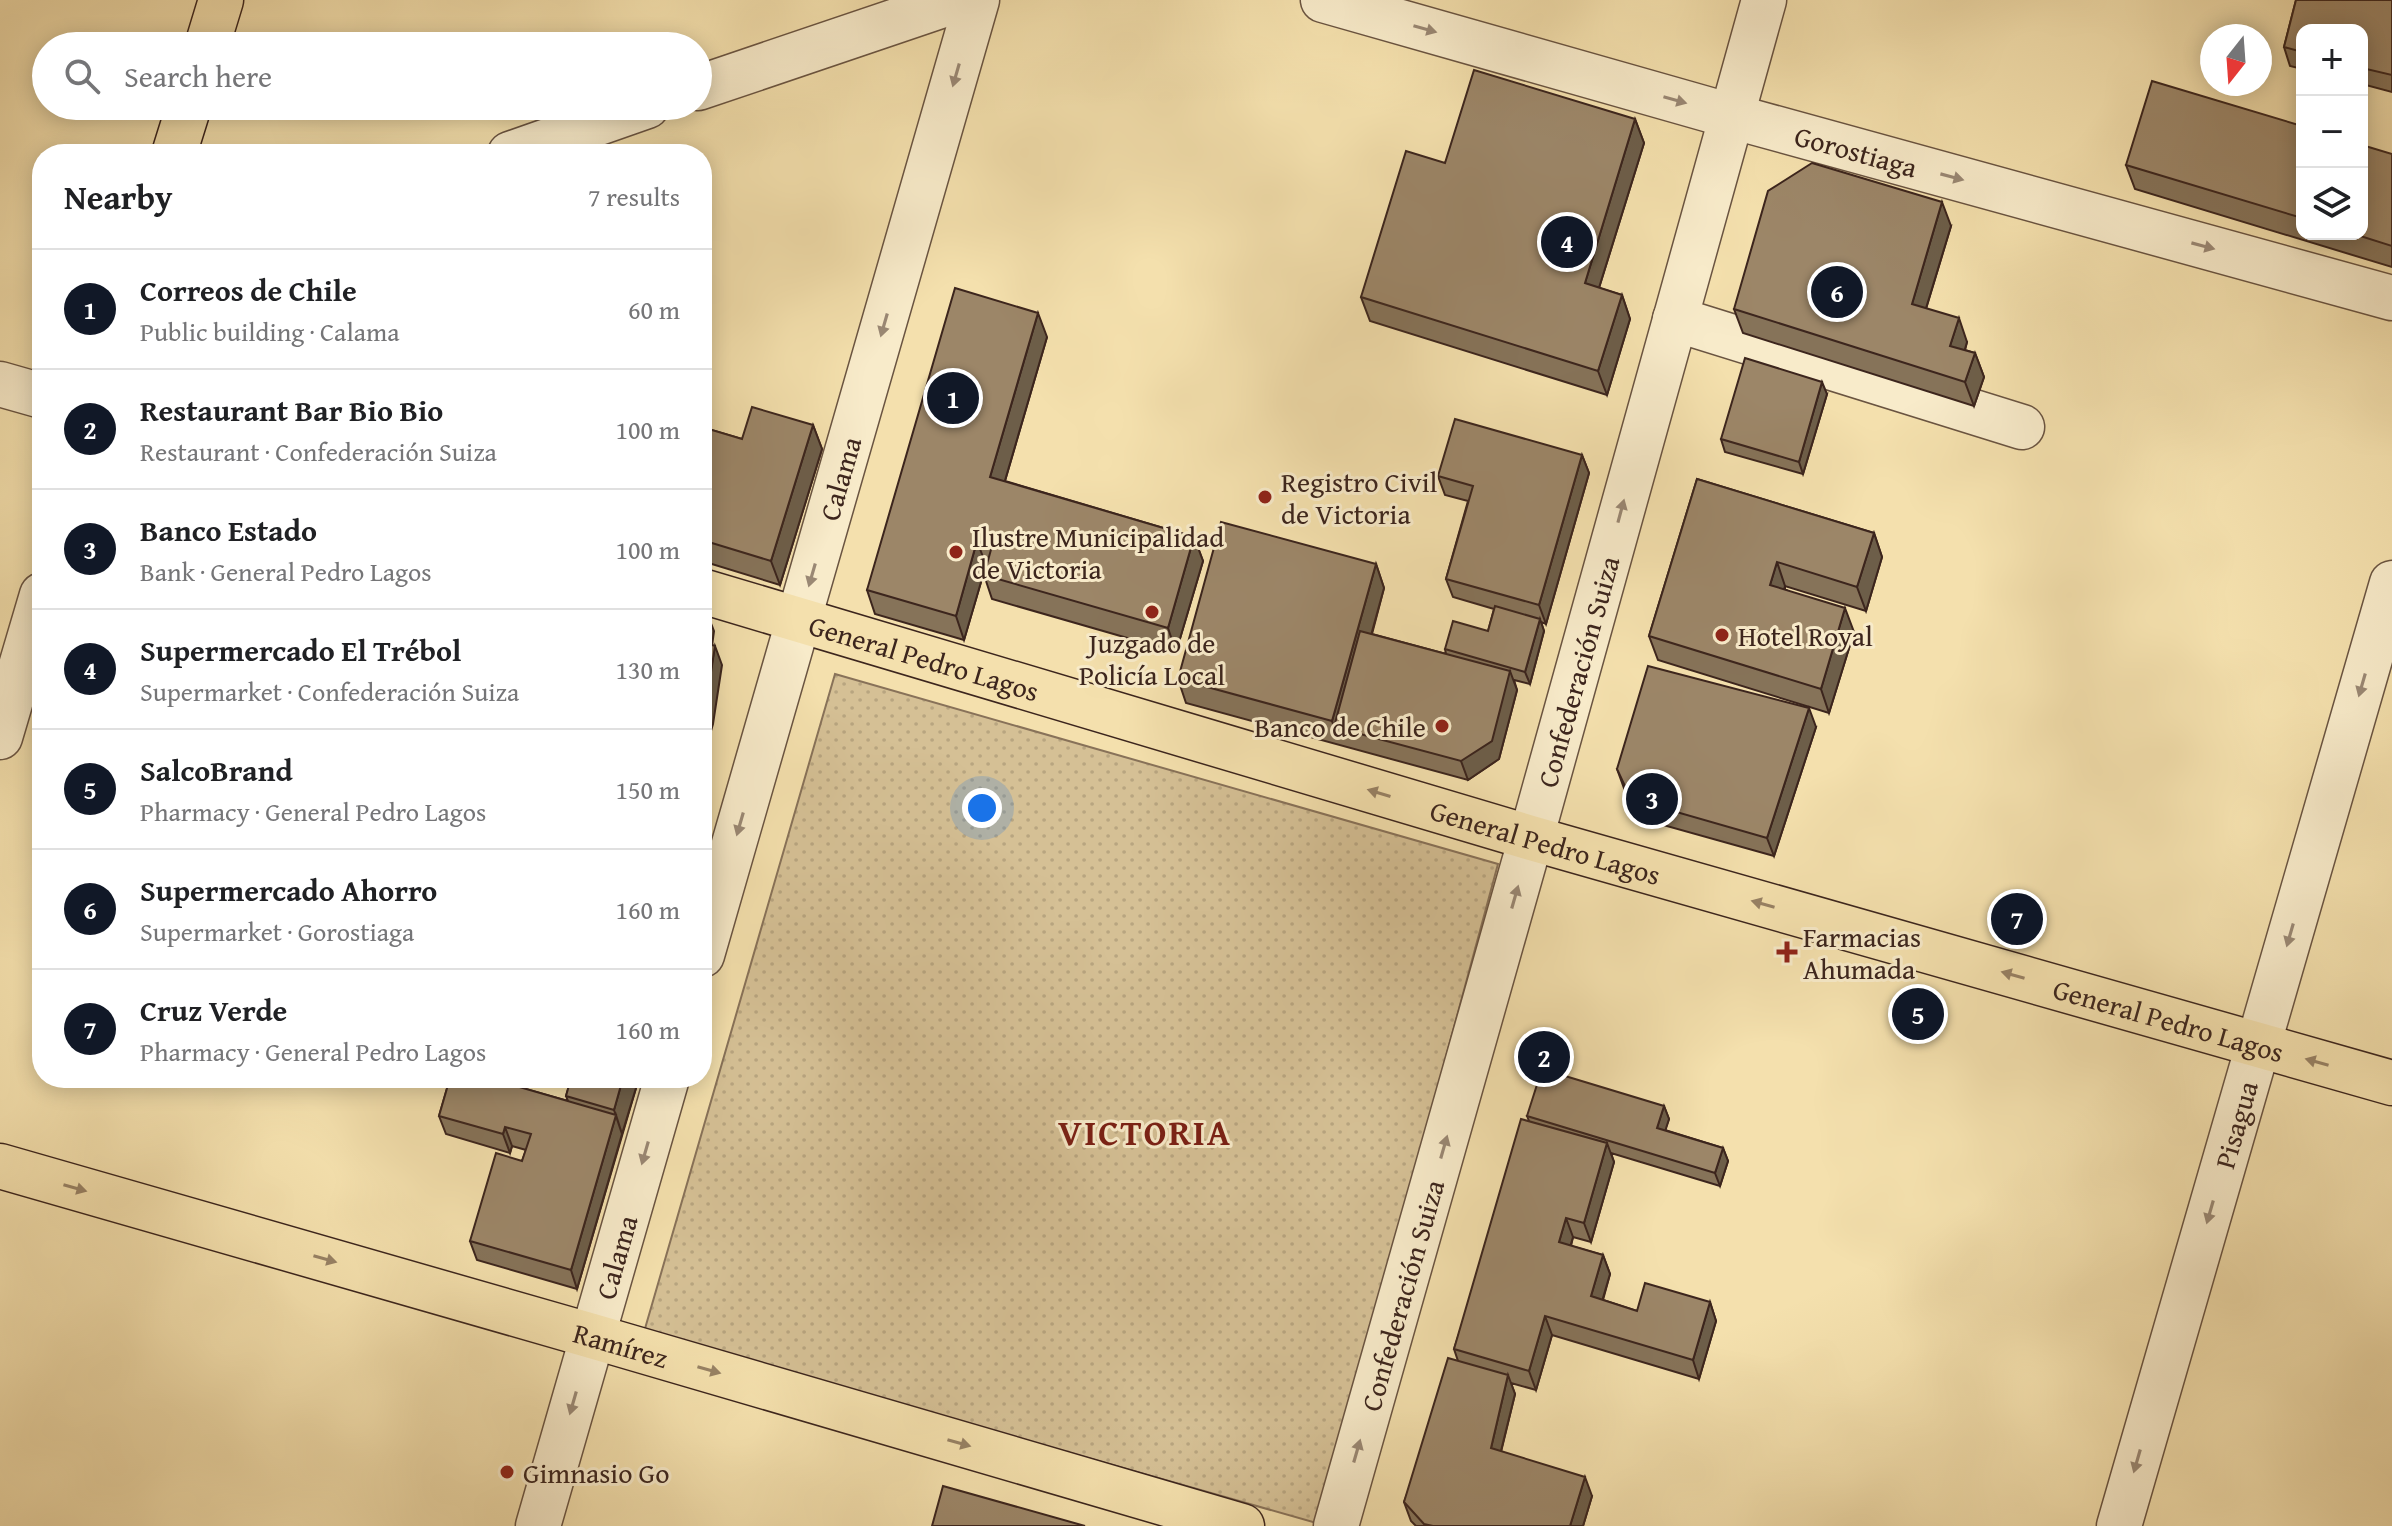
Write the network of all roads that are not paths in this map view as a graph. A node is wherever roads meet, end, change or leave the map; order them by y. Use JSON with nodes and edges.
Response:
{"nodes":[{"id":1,"x":221,"y":0,"type":"edge"},
{"id":2,"x":958,"y":0,"type":"edge"},
{"id":3,"x":977,"y":0,"type":"edge"},
{"id":4,"x":1323,"y":0,"type":"edge"},
{"id":5,"x":1764,"y":0,"type":"edge"},
{"id":6,"x":211,"y":32,"type":"edge"},
{"id":7,"x":712,"y":83,"type":"edge"},
{"id":8,"x":1731,"y":116,"type":"junction"},
{"id":9,"x":185,"y":120,"type":"edge"},
{"id":10,"x":607,"y":120,"type":"edge"},
{"id":11,"x":177,"y":144,"type":"edge"},
{"id":12,"x":539,"y":144,"type":"edge"},
{"id":13,"x":2392,"y":298,"type":"edge"},
{"id":14,"x":1675,"y":319,"type":"junction"},
{"id":15,"x":0,"y":384,"type":"edge"},
{"id":16,"x":32,"y":393,"type":"edge"},
{"id":17,"x":2022,"y":427,"type":"dead end"},
{"id":18,"x":2392,"y":583,"type":"edge"},
{"id":19,"x":712,"y":594,"type":"edge"},
{"id":20,"x":799,"y":620,"type":"junction"},
{"id":21,"x":32,"y":629,"type":"edge"},
{"id":22,"x":0,"y":737,"type":"edge"},
{"id":23,"x":1531,"y":838,"type":"junction"},
{"id":24,"x":712,"y":920,"type":"edge"},
{"id":25,"x":2258,"y":1045,"type":"junction"},
{"id":26,"x":2392,"y":1083,"type":"edge"},
{"id":27,"x":664,"y":1088,"type":"edge"},
{"id":28,"x":0,"y":1166,"type":"edge"},
{"id":29,"x":592,"y":1336,"type":"junction"},
{"id":30,"x":538,"y":1526,"type":"edge"},
{"id":31,"x":1242,"y":1526,"type":"edge"},
{"id":32,"x":1336,"y":1526,"type":"edge"},
{"id":33,"x":2119,"y":1526,"type":"edge"}],
"edges":[{"from":1,"to":6,"type":"main road"},
{"from":2,"to":7,"type":"street"},
{"from":3,"to":20,"type":"street","name":"Calama","one_way":true},
{"from":4,"to":8,"type":"street","name":"Gorostiaga","one_way":true},
{"from":5,"to":8,"type":"street","name":"Confederación Suiza"},
{"from":8,"to":13,"type":"street","name":"Gorostiaga","one_way":true},
{"from":8,"to":14,"type":"street","name":"Confederación Suiza"},
{"from":9,"to":11,"type":"main road"},
{"from":10,"to":12,"type":"street"},
{"from":14,"to":17,"type":"street"},
{"from":23,"to":14,"type":"street","name":"Confederación Suiza","one_way":true},
{"from":15,"to":16,"type":"street"},
{"from":18,"to":25,"type":"street","name":"Pisagua","one_way":true},
{"from":19,"to":20,"type":"main road","name":"General Pedro Lagos"},
{"from":23,"to":20,"type":"main road","name":"General Pedro Lagos","one_way":true},
{"from":20,"to":24,"type":"street","name":"Calama","one_way":true},
{"from":21,"to":22,"type":"street"},
{"from":25,"to":23,"type":"main road","name":"General Pedro Lagos","one_way":true},
{"from":32,"to":23,"type":"street","name":"Confederación Suiza","one_way":true},
{"from":26,"to":25,"type":"main road","name":"General Pedro Lagos","one_way":true},
{"from":25,"to":33,"type":"street","name":"Pisagua","one_way":true},
{"from":27,"to":29,"type":"street","name":"Calama","one_way":true},
{"from":28,"to":29,"type":"main road","name":"Ramírez","one_way":true},
{"from":29,"to":30,"type":"street","name":"Calama","one_way":true},
{"from":29,"to":31,"type":"main road","name":"Ramírez","one_way":true}]}
